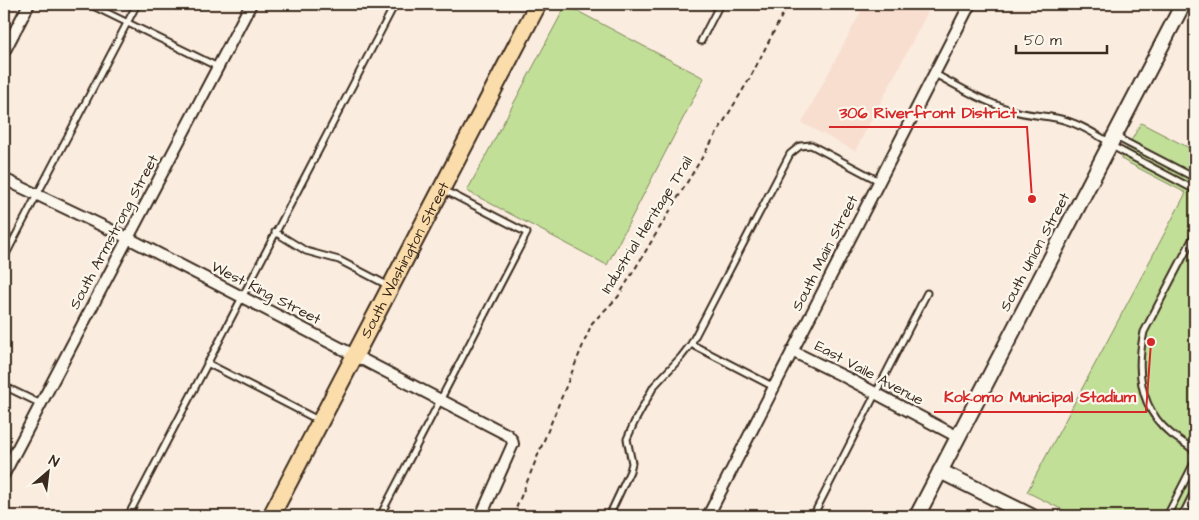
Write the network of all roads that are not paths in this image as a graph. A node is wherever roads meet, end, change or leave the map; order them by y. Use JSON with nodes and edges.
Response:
{"nodes":[{"id":1,"x":29,"y":4,"type":"edge"},
{"id":2,"x":89,"y":4,"type":"edge"},
{"id":3,"x":137,"y":4,"type":"edge"},
{"id":4,"x":251,"y":4,"type":"edge"},
{"id":5,"x":395,"y":4,"type":"edge"},
{"id":6,"x":538,"y":4,"type":"edge"},
{"id":7,"x":720,"y":4,"type":"edge"},
{"id":8,"x":970,"y":4,"type":"edge"},
{"id":9,"x":1183,"y":4,"type":"edge"},
{"id":10,"x":128,"y":22,"type":"junction"},
{"id":11,"x":8,"y":35,"type":"edge"},
{"id":12,"x":701,"y":40,"type":"dead end"},
{"id":13,"x":4,"y":52,"type":"edge"},
{"id":14,"x":218,"y":67,"type":"junction"},
{"id":15,"x":934,"y":73,"type":"junction"},
{"id":16,"x":1111,"y":141,"type":"junction"},
{"id":17,"x":1195,"y":178,"type":"edge"},
{"id":18,"x":4,"y":179,"type":"edge"},
{"id":19,"x":879,"y":181,"type":"junction"},
{"id":20,"x":441,"y":189,"type":"junction"},
{"id":21,"x":1195,"y":190,"type":"edge"},
{"id":22,"x":37,"y":195,"type":"junction"},
{"id":23,"x":276,"y":232,"type":"junction"},
{"id":24,"x":1195,"y":234,"type":"edge"},
{"id":25,"x":128,"y":238,"type":"junction"},
{"id":26,"x":4,"y":258,"type":"edge"},
{"id":27,"x":391,"y":287,"type":"junction"},
{"id":28,"x":927,"y":293,"type":"dead end"},
{"id":29,"x":242,"y":297,"type":"junction"},
{"id":30,"x":691,"y":344,"type":"junction"},
{"id":31,"x":792,"y":351,"type":"junction"},
{"id":32,"x":356,"y":356,"type":"junction"},
{"id":33,"x":207,"y":363,"type":"junction"},
{"id":34,"x":4,"y":386,"type":"edge"},
{"id":35,"x":774,"y":387,"type":"junction"},
{"id":36,"x":875,"y":394,"type":"junction"},
{"id":37,"x":441,"y":400,"type":"junction"},
{"id":38,"x":41,"y":404,"type":"junction"},
{"id":39,"x":321,"y":422,"type":"junction"},
{"id":40,"x":958,"y":437,"type":"junction"},
{"id":41,"x":1195,"y":452,"type":"edge"},
{"id":42,"x":1195,"y":461,"type":"edge"},
{"id":43,"x":940,"y":471,"type":"junction"},
{"id":44,"x":4,"y":474,"type":"edge"},
{"id":45,"x":1195,"y":490,"type":"edge"},
{"id":46,"x":128,"y":516,"type":"edge"},
{"id":47,"x":271,"y":516,"type":"edge"},
{"id":48,"x":380,"y":516,"type":"edge"},
{"id":49,"x":481,"y":516,"type":"edge"},
{"id":50,"x":609,"y":516,"type":"edge"},
{"id":51,"x":708,"y":516,"type":"edge"},
{"id":52,"x":813,"y":516,"type":"edge"},
{"id":53,"x":917,"y":516,"type":"edge"},
{"id":54,"x":1031,"y":516,"type":"edge"},
{"id":55,"x":1167,"y":516,"type":"edge"},
{"id":56,"x":1182,"y":516,"type":"edge"}],
"edges":[{"from":1,"to":11,"type":"street"},
{"from":2,"to":10,"type":"lane"},
{"from":3,"to":10,"type":"lane"},
{"from":4,"to":14,"type":"street","name":"South Armstrong Street"},
{"from":5,"to":23,"type":"lane"},
{"from":6,"to":20,"type":"main road","name":"South Washington Street"},
{"from":7,"to":12,"type":"lane"},
{"from":8,"to":15,"type":"street","name":"South Main Street"},
{"from":9,"to":16,"type":"street","name":"South Union Street"},
{"from":10,"to":14,"type":"lane"},
{"from":10,"to":22,"type":"lane"},
{"from":11,"to":13,"type":"street"},
{"from":14,"to":25,"type":"street","name":"South Armstrong Street"},
{"from":15,"to":16,"type":"lane"},
{"from":15,"to":19,"type":"street","name":"South Main Street"},
{"from":16,"to":17,"type":"lane"},
{"from":16,"to":21,"type":"lane"},
{"from":16,"to":40,"type":"street","name":"South Union Street"},
{"from":18,"to":22,"type":"street","name":"West King Street"},
{"from":19,"to":30,"type":"lane"},
{"from":19,"to":31,"type":"street","name":"South Main Street"},
{"from":20,"to":27,"type":"main road","name":"South Washington Street"},
{"from":20,"to":37,"type":"lane"},
{"from":22,"to":25,"type":"street","name":"West King Street"},
{"from":22,"to":26,"type":"lane"},
{"from":23,"to":27,"type":"lane"},
{"from":23,"to":29,"type":"lane"},
{"from":24,"to":41,"type":"lane"},
{"from":25,"to":29,"type":"street","name":"West King Street"},
{"from":25,"to":38,"type":"street","name":"South Armstrong Street"},
{"from":27,"to":32,"type":"main road","name":"South Washington Street"},
{"from":28,"to":36,"type":"lane"},
{"from":29,"to":32,"type":"street","name":"West King Street"},
{"from":29,"to":33,"type":"lane"},
{"from":30,"to":35,"type":"lane"},
{"from":30,"to":50,"type":"lane"},
{"from":31,"to":35,"type":"street","name":"South Main Street"},
{"from":31,"to":36,"type":"street","name":"East Vaile Avenue"},
{"from":32,"to":37,"type":"street","name":"West King Street"},
{"from":32,"to":39,"type":"main road","name":"South Washington Street"},
{"from":33,"to":39,"type":"lane"},
{"from":33,"to":46,"type":"lane"},
{"from":34,"to":38,"type":"lane"},
{"from":35,"to":51,"type":"street","name":"South Main Street"},
{"from":36,"to":40,"type":"street","name":"East Vaile Avenue"},
{"from":36,"to":52,"type":"lane"},
{"from":37,"to":48,"type":"lane"},
{"from":37,"to":49,"type":"street","name":"West King Street"},
{"from":38,"to":44,"type":"street","name":"South Armstrong Street"},
{"from":39,"to":47,"type":"main road","name":"South Washington Street"},
{"from":40,"to":43,"type":"street","name":"South Union Street"},
{"from":42,"to":55,"type":"lane"},
{"from":43,"to":53,"type":"street","name":"South Union Street"},
{"from":43,"to":54,"type":"street"},
{"from":45,"to":56,"type":"lane"}]}
